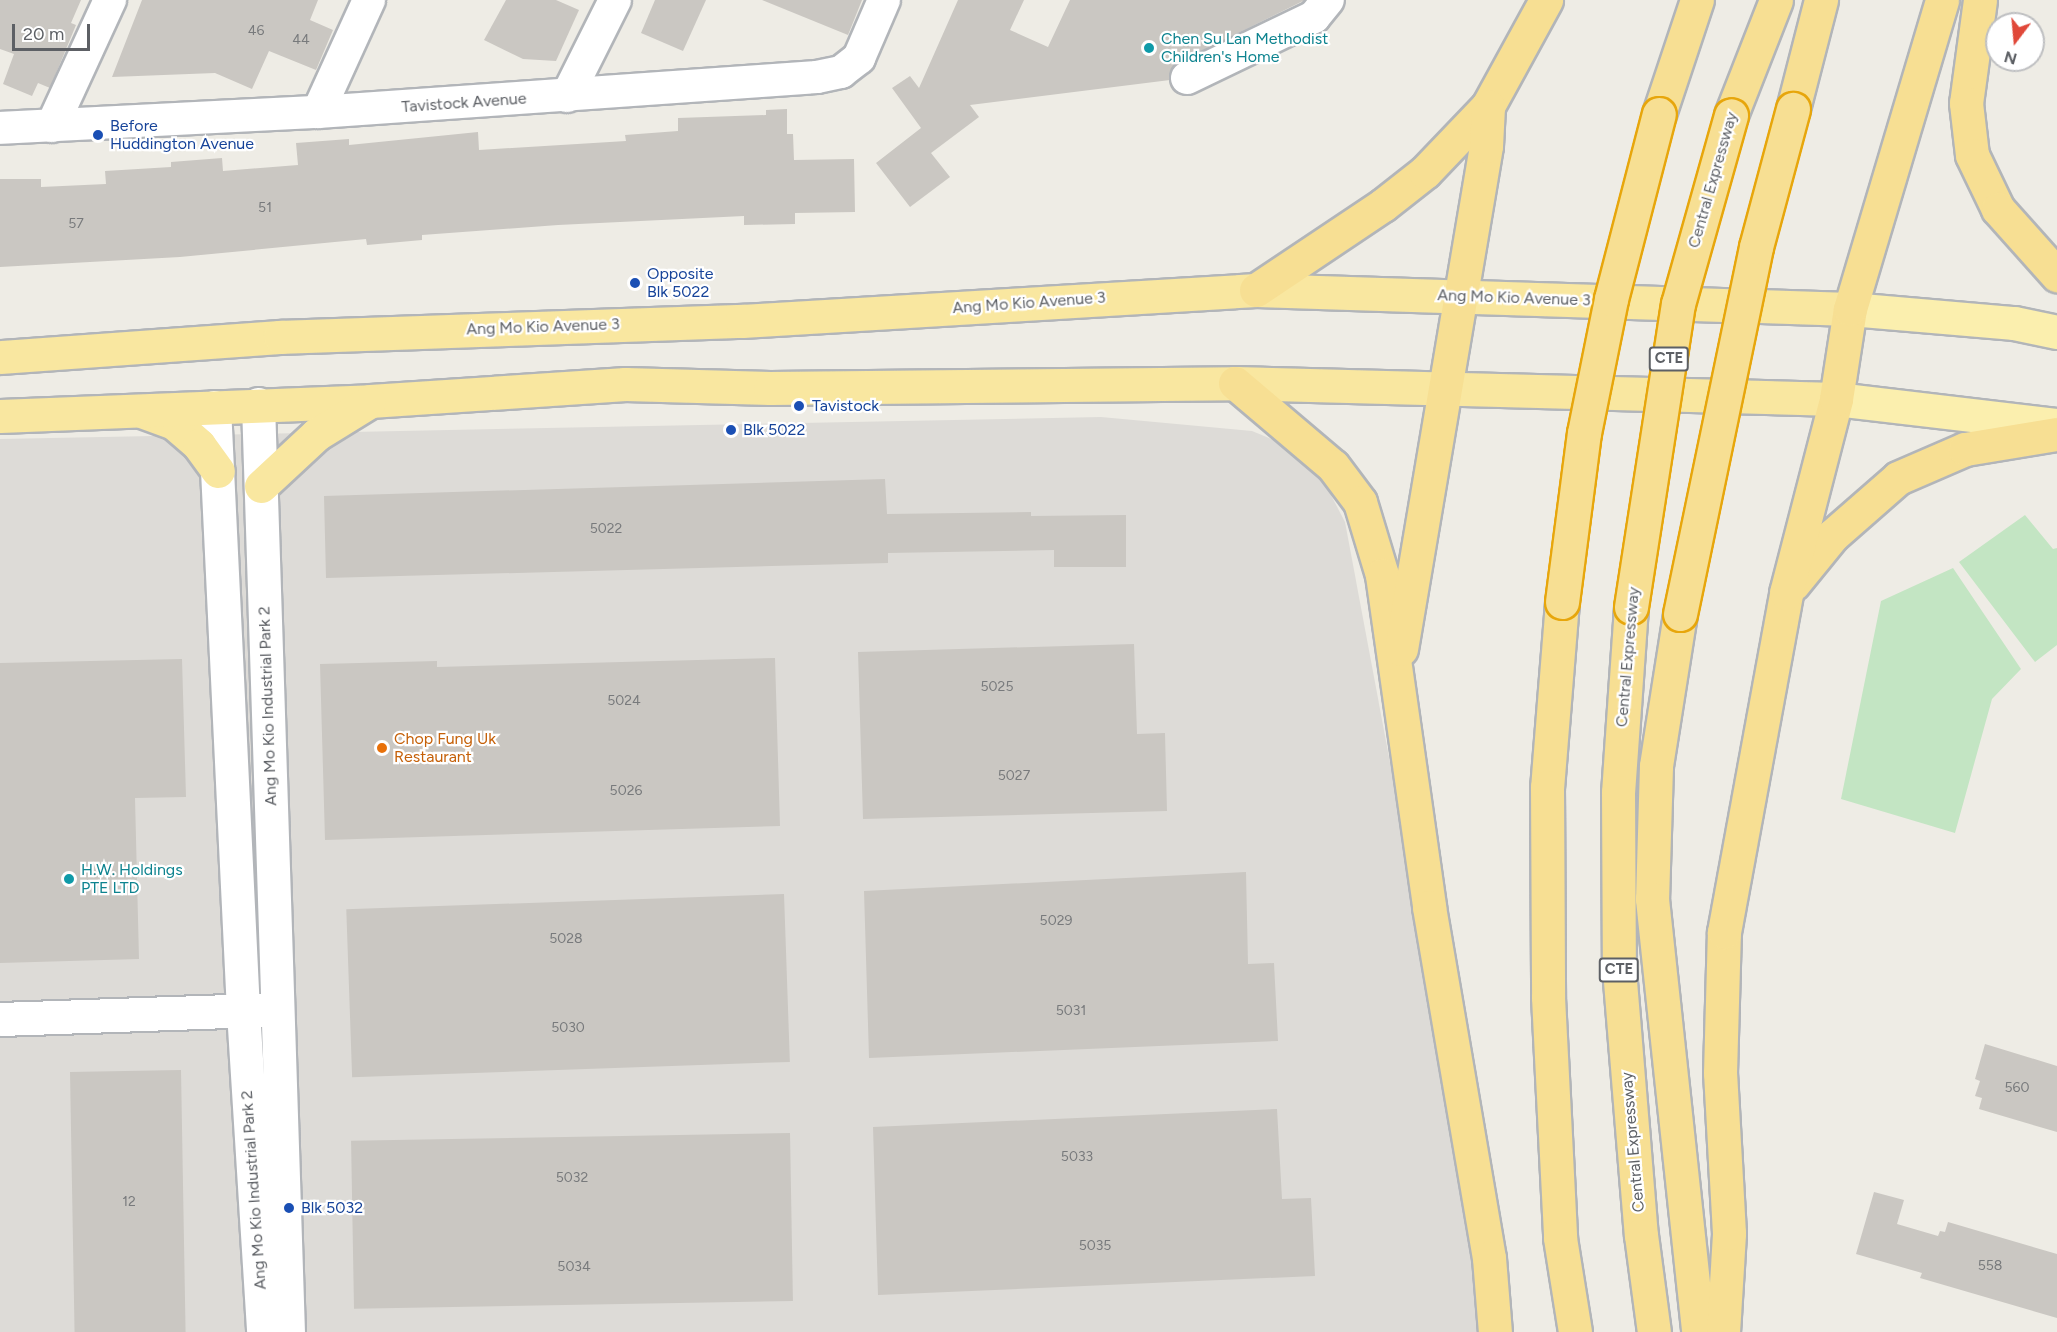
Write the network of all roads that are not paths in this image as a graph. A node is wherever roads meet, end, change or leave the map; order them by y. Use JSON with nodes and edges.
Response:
{"nodes":[{"id":1,"x":110,"y":0,"type":"edge"},
{"id":2,"x":369,"y":0,"type":"edge"},
{"id":3,"x":615,"y":0,"type":"edge"},
{"id":4,"x":884,"y":0,"type":"edge"},
{"id":5,"x":1328,"y":0,"type":"edge"},
{"id":6,"x":1546,"y":0,"type":"edge"},
{"id":7,"x":1697,"y":0,"type":"edge"},
{"id":8,"x":1776,"y":0,"type":"edge"},
{"id":9,"x":1821,"y":0,"type":"edge"},
{"id":10,"x":1942,"y":0,"type":"edge"},
{"id":11,"x":1980,"y":0,"type":"edge"},
{"id":12,"x":1187,"y":78,"type":"dead end"},
{"id":13,"x":567,"y":96,"type":"junction"},
{"id":14,"x":1488,"y":106,"type":"junction"},
{"id":15,"x":318,"y":112,"type":"junction"},
{"id":16,"x":52,"y":126,"type":"junction"},
{"id":17,"x":0,"y":128,"type":"edge"},
{"id":18,"x":2057,"y":275,"type":"edge"},
{"id":19,"x":1256,"y":290,"type":"junction"},
{"id":20,"x":1460,"y":296,"type":"junction"},
{"id":21,"x":1850,"y":309,"type":"junction"},
{"id":22,"x":2057,"y":332,"type":"edge"},
{"id":23,"x":0,"y":357,"type":"edge"},
{"id":24,"x":1235,"y":383,"type":"junction"},
{"id":25,"x":1447,"y":389,"type":"junction"},
{"id":26,"x":1836,"y":399,"type":"junction"},
{"id":27,"x":370,"y":401,"type":"junction"},
{"id":28,"x":258,"y":404,"type":"junction"},
{"id":29,"x":214,"y":407,"type":"junction"},
{"id":30,"x":140,"y":411,"type":"junction"},
{"id":31,"x":0,"y":416,"type":"edge"},
{"id":32,"x":2057,"y":425,"type":"edge"},
{"id":33,"x":2057,"y":434,"type":"edge"},
{"id":34,"x":218,"y":471,"type":"junction"},
{"id":35,"x":261,"y":486,"type":"junction"},
{"id":36,"x":1786,"y":593,"type":"junction"},
{"id":37,"x":1396,"y":681,"type":"junction"},
{"id":38,"x":277,"y":1009,"type":"junction"},
{"id":39,"x":243,"y":1011,"type":"junction"},
{"id":40,"x":0,"y":1019,"type":"edge"},
{"id":41,"x":1560,"y":1238,"type":"junction"},
{"id":42,"x":264,"y":1332,"type":"edge"},
{"id":43,"x":288,"y":1332,"type":"edge"},
{"id":44,"x":1495,"y":1332,"type":"edge"},
{"id":45,"x":1563,"y":1332,"type":"edge"},
{"id":46,"x":1575,"y":1332,"type":"edge"},
{"id":47,"x":1654,"y":1332,"type":"edge"},
{"id":48,"x":1698,"y":1332,"type":"edge"},
{"id":49,"x":1723,"y":1332,"type":"edge"}],
"edges":[{"from":1,"to":16,"type":"street"},
{"from":2,"to":15,"type":"street"},
{"from":3,"to":13,"type":"street"},
{"from":4,"to":13,"type":"street","name":"Tavistock Avenue"},
{"from":5,"to":12,"type":"street"},
{"from":6,"to":14,"type":"highway"},
{"from":7,"to":41,"type":"highway","bridge":true},
{"from":8,"to":47,"type":"highway","name":"Central Expressway","number":"CTE","bridge":true},
{"from":9,"to":48,"type":"highway","bridge":true},
{"from":10,"to":21,"type":"highway"},
{"from":11,"to":18,"type":"highway"},
{"from":13,"to":15,"type":"street","name":"Tavistock Avenue"},
{"from":14,"to":19,"type":"highway"},
{"from":14,"to":20,"type":"highway"},
{"from":15,"to":16,"type":"street","name":"Tavistock Avenue"},
{"from":16,"to":17,"type":"street","name":"Tavistock Avenue"},
{"from":19,"to":20,"type":"highway","name":"Ang Mo Kio Avenue 3"},
{"from":19,"to":23,"type":"highway","name":"Ang Mo Kio Avenue 3"},
{"from":20,"to":21,"type":"highway","name":"Ang Mo Kio Avenue 3"},
{"from":20,"to":25,"type":"highway"},
{"from":21,"to":22,"type":"main road","name":"Ang Mo Kio Avenue 3"},
{"from":21,"to":26,"type":"highway"},
{"from":24,"to":25,"type":"highway"},
{"from":24,"to":27,"type":"highway"},
{"from":24,"to":37,"type":"highway"},
{"from":25,"to":26,"type":"highway"},
{"from":25,"to":37,"type":"highway"},
{"from":26,"to":32,"type":"main road"},
{"from":26,"to":36,"type":"highway"},
{"from":27,"to":28,"type":"highway"},
{"from":27,"to":35,"type":"highway"},
{"from":28,"to":29,"type":"highway"},
{"from":28,"to":35,"type":"street","name":"Ang Mo Kio Industrial Park 2"},
{"from":29,"to":30,"type":"highway"},
{"from":29,"to":34,"type":"street","name":"Ang Mo Kio Industrial Park 2"},
{"from":30,"to":31,"type":"highway"},
{"from":30,"to":34,"type":"highway"},
{"from":33,"to":36,"type":"highway"},
{"from":34,"to":39,"type":"street","name":"Ang Mo Kio Industrial Park 2"},
{"from":35,"to":38,"type":"street","name":"Ang Mo Kio Industrial Park 2"},
{"from":36,"to":49,"type":"highway"},
{"from":37,"to":44,"type":"highway"},
{"from":38,"to":39,"type":"street"},
{"from":38,"to":43,"type":"street","name":"Ang Mo Kio Industrial Park 2"},
{"from":39,"to":40,"type":"street"},
{"from":39,"to":42,"type":"street","name":"Ang Mo Kio Industrial Park 2"},
{"from":41,"to":45,"type":"highway"},
{"from":41,"to":46,"type":"highway"}]}
